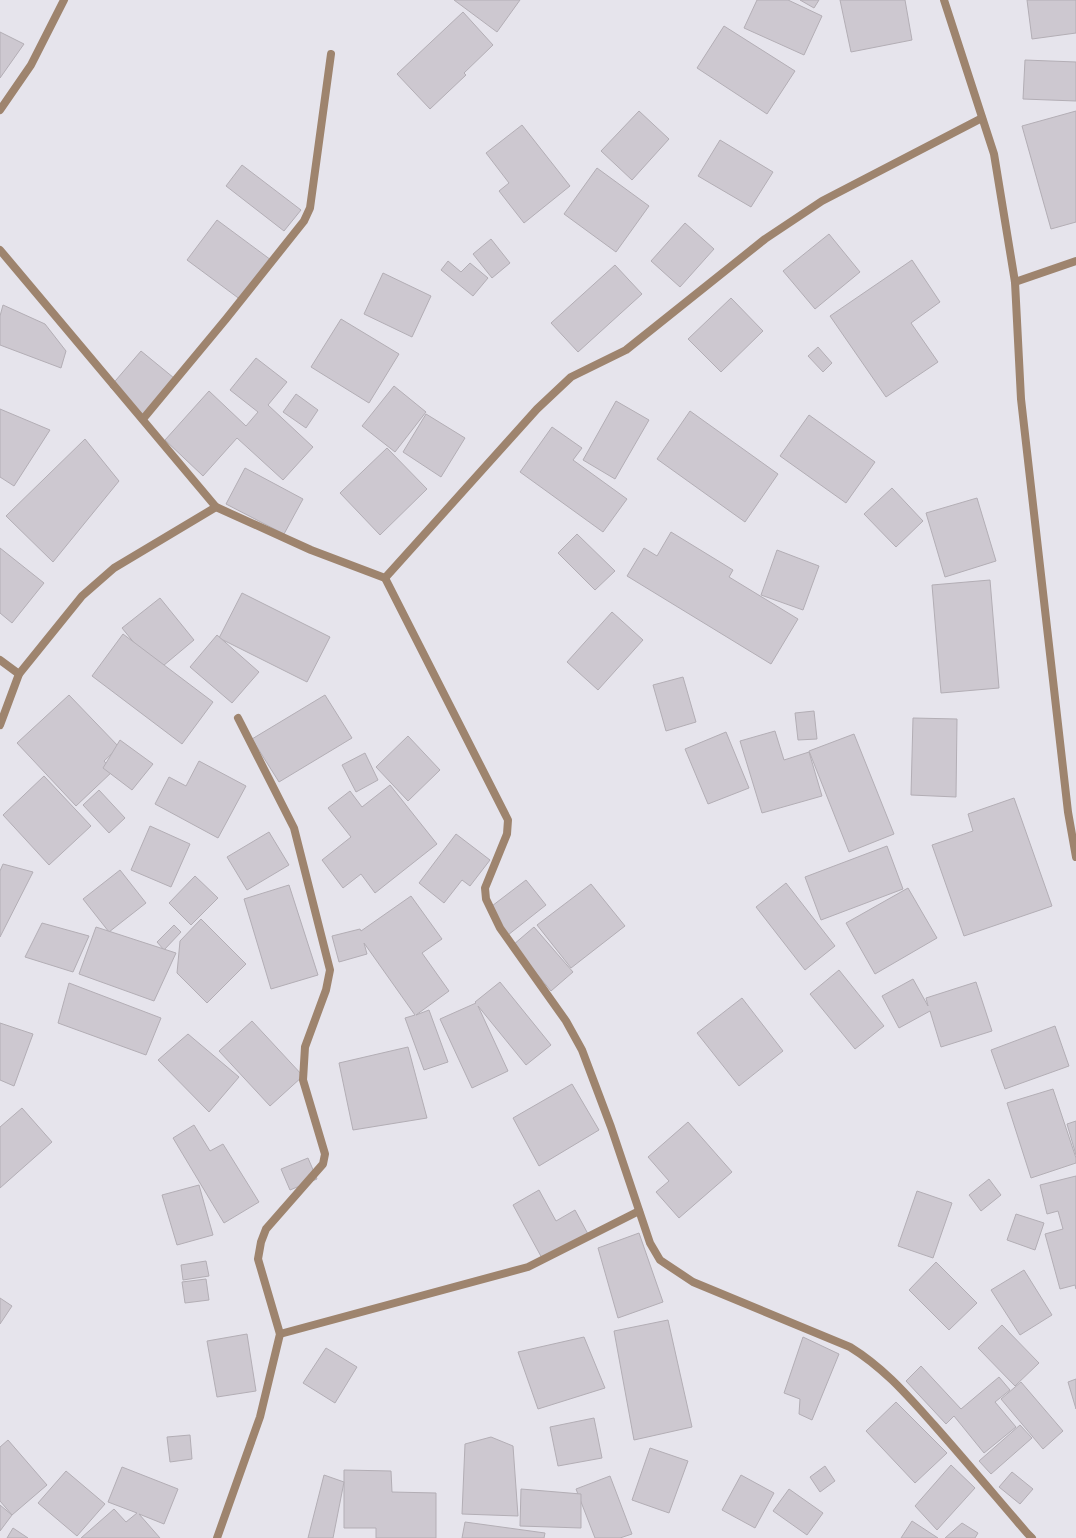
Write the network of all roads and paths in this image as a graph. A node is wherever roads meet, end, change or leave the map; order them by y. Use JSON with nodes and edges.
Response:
{"nodes":[{"id":1,"x":64,"y":0,"type":"edge"},
{"id":2,"x":944,"y":0,"type":"edge"},
{"id":3,"x":332,"y":54,"type":"dead end"},
{"id":4,"x":0,"y":110,"type":"edge"},
{"id":5,"x":982,"y":118,"type":"junction"},
{"id":6,"x":0,"y":250,"type":"edge"},
{"id":7,"x":1076,"y":261,"type":"edge"},
{"id":8,"x":1015,"y":282,"type":"junction"},
{"id":9,"x":143,"y":419,"type":"junction"},
{"id":10,"x":216,"y":507,"type":"junction"},
{"id":11,"x":385,"y":578,"type":"junction"},
{"id":12,"x":0,"y":660,"type":"edge"},
{"id":13,"x":19,"y":674,"type":"junction"},
{"id":14,"x":238,"y":718,"type":"dead end"},
{"id":15,"x":0,"y":725,"type":"edge"},
{"id":16,"x":1076,"y":858,"type":"edge"},
{"id":17,"x":639,"y":1211,"type":"junction"},
{"id":18,"x":280,"y":1334,"type":"junction"},
{"id":19,"x":217,"y":1538,"type":"edge"},
{"id":20,"x":1032,"y":1538,"type":"edge"}],
"edges":[{"from":1,"to":4,"type":"street"},
{"from":2,"to":5,"type":"street"},
{"from":3,"to":9,"type":"street"},
{"from":5,"to":8,"type":"street"},
{"from":5,"to":11,"type":"street"},
{"from":6,"to":9,"type":"street"},
{"from":7,"to":8,"type":"street"},
{"from":8,"to":16,"type":"street"},
{"from":9,"to":10,"type":"street"},
{"from":10,"to":11,"type":"street"},
{"from":10,"to":13,"type":"street"},
{"from":11,"to":17,"type":"street"},
{"from":12,"to":13,"type":"street"},
{"from":13,"to":15,"type":"street"},
{"from":14,"to":18,"type":"street"},
{"from":17,"to":18,"type":"street"},
{"from":17,"to":20,"type":"street"},
{"from":18,"to":19,"type":"street"}]}
